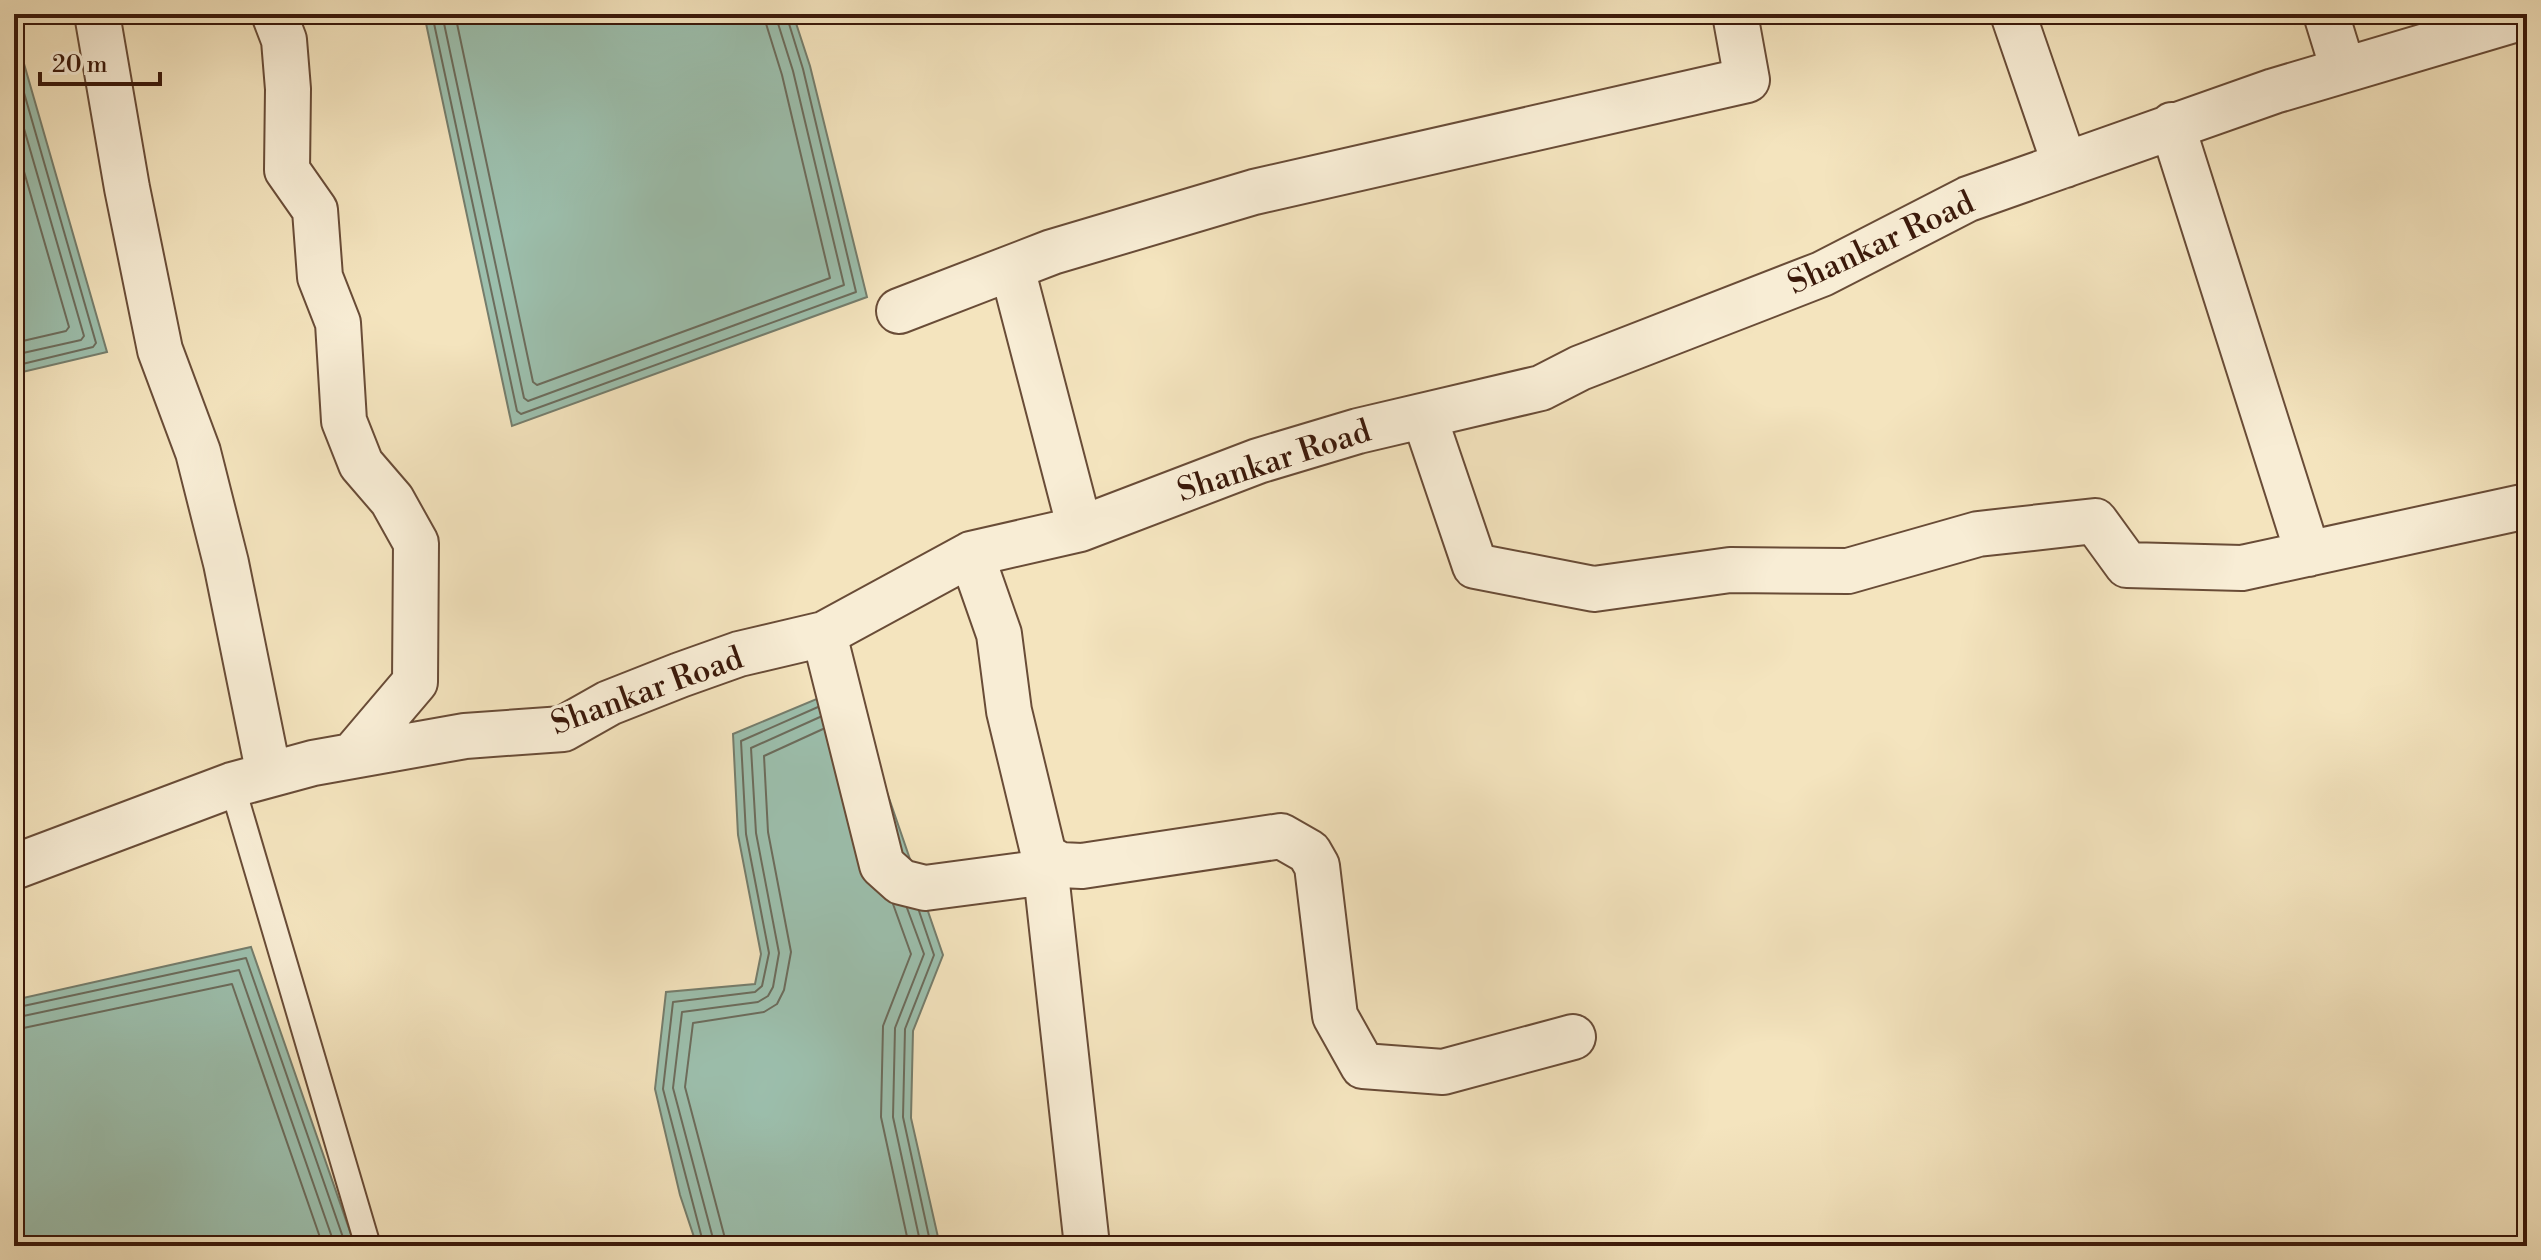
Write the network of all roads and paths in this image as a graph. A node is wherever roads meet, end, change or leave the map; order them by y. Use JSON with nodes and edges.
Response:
{"nodes":[{"id":1,"x":97,"y":14,"type":"edge"},
{"id":2,"x":274,"y":14,"type":"edge"},
{"id":3,"x":1735,"y":14,"type":"edge"},
{"id":4,"x":2013,"y":14,"type":"edge"},
{"id":5,"x":2326,"y":14,"type":"edge"},
{"id":6,"x":2527,"y":16,"type":"edge"},
{"id":7,"x":2343,"y":69,"type":"junction"},
{"id":8,"x":2172,"y":125,"type":"junction"},
{"id":9,"x":2065,"y":165,"type":"junction"},
{"id":10,"x":1012,"y":268,"type":"junction"},
{"id":11,"x":899,"y":311,"type":"dead end"},
{"id":12,"x":1424,"y":416,"type":"junction"},
{"id":13,"x":2527,"y":506,"type":"edge"},
{"id":14,"x":1080,"y":529,"type":"junction"},
{"id":15,"x":971,"y":554,"type":"junction"},
{"id":16,"x":2308,"y":554,"type":"junction"},
{"id":17,"x":824,"y":634,"type":"junction"},
{"id":18,"x":353,"y":755,"type":"junction"},
{"id":19,"x":251,"y":780,"type":"junction"},
{"id":20,"x":1045,"y":864,"type":"junction"},
{"id":21,"x":14,"y":867,"type":"edge"},
{"id":22,"x":1573,"y":1037,"type":"dead end"},
{"id":23,"x":368,"y":1246,"type":"edge"},
{"id":24,"x":1087,"y":1246,"type":"edge"}],
"edges":[{"from":1,"to":19,"type":"street"},
{"from":2,"to":18,"type":"street"},
{"from":3,"to":10,"type":"street"},
{"from":4,"to":9,"type":"street"},
{"from":5,"to":7,"type":"street"},
{"from":6,"to":7,"type":"street","name":"Shankar Road"},
{"from":7,"to":8,"type":"street","name":"Shankar Road"},
{"from":8,"to":9,"type":"street","name":"Shankar Road"},
{"from":8,"to":16,"type":"street"},
{"from":9,"to":12,"type":"street","name":"Shankar Road"},
{"from":10,"to":11,"type":"street"},
{"from":10,"to":14,"type":"street"},
{"from":12,"to":14,"type":"street","name":"Shankar Road"},
{"from":12,"to":16,"type":"street"},
{"from":13,"to":16,"type":"street"},
{"from":14,"to":15,"type":"street","name":"Shankar Road"},
{"from":15,"to":17,"type":"street","name":"Shankar Road"},
{"from":15,"to":20,"type":"street"},
{"from":17,"to":18,"type":"street","name":"Shankar Road"},
{"from":17,"to":20,"type":"street"},
{"from":18,"to":19,"type":"street","name":"Shankar Road"},
{"from":19,"to":21,"type":"street","name":"Shankar Road"},
{"from":19,"to":23,"type":"lane"},
{"from":20,"to":22,"type":"street"},
{"from":20,"to":24,"type":"street"}]}
